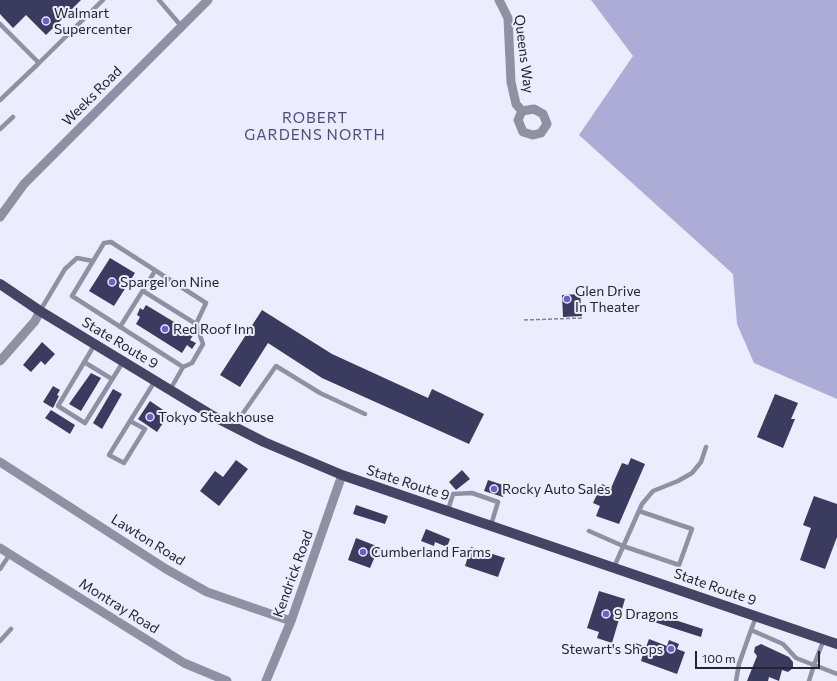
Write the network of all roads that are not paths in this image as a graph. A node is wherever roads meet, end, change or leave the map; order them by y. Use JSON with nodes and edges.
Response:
{"nodes":[{"id":1,"x":103,"y":0,"type":"edge"},
{"id":2,"x":159,"y":0,"type":"edge"},
{"id":3,"x":208,"y":0,"type":"edge"},
{"id":4,"x":499,"y":0,"type":"edge"},
{"id":5,"x":0,"y":24,"type":"edge"},
{"id":6,"x":182,"y":27,"type":"junction"},
{"id":7,"x":39,"y":62,"type":"junction"},
{"id":8,"x":0,"y":100,"type":"edge"},
{"id":9,"x":522,"y":111,"type":"dead end"},
{"id":10,"x":14,"y":117,"type":"dead end"},
{"id":11,"x":0,"y":129,"type":"edge"},
{"id":12,"x":0,"y":217,"type":"edge"},
{"id":13,"x":93,"y":261,"type":"junction"},
{"id":14,"x":155,"y":271,"type":"junction"},
{"id":15,"x":0,"y":284,"type":"edge"},
{"id":16,"x":143,"y":291,"type":"junction"},
{"id":17,"x":40,"y":311,"type":"junction"},
{"id":18,"x":196,"y":324,"type":"junction"},
{"id":19,"x":120,"y":327,"type":"junction"},
{"id":20,"x":95,"y":344,"type":"junction"},
{"id":21,"x":0,"y":361,"type":"edge"},
{"id":22,"x":84,"y":362,"type":"junction"},
{"id":23,"x":123,"y":362,"type":"junction"},
{"id":24,"x":183,"y":367,"type":"junction"},
{"id":25,"x":112,"y":379,"type":"junction"},
{"id":26,"x":155,"y":381,"type":"junction"},
{"id":27,"x":170,"y":390,"type":"junction"},
{"id":28,"x":365,"y":414,"type":"dead end"},
{"id":29,"x":130,"y":421,"type":"junction"},
{"id":30,"x":234,"y":426,"type":"junction"},
{"id":31,"x":706,"y":447,"type":"dead end"},
{"id":32,"x":0,"y":462,"type":"edge"},
{"id":33,"x":342,"y":475,"type":"junction"},
{"id":34,"x":448,"y":510,"type":"junction"},
{"id":35,"x":639,"y":511,"type":"junction"},
{"id":36,"x":491,"y":525,"type":"junction"},
{"id":37,"x":589,"y":531,"type":"dead end"},
{"id":38,"x":623,"y":546,"type":"junction"},
{"id":39,"x":0,"y":548,"type":"edge"},
{"id":40,"x":10,"y":554,"type":"junction"},
{"id":41,"x":614,"y":567,"type":"junction"},
{"id":42,"x":0,"y":569,"type":"edge"},
{"id":43,"x":756,"y":616,"type":"junction"},
{"id":44,"x":291,"y":621,"type":"junction"},
{"id":45,"x":11,"y":629,"type":"dead end"},
{"id":46,"x":751,"y":630,"type":"junction"},
{"id":47,"x":824,"y":639,"type":"junction"},
{"id":48,"x":0,"y":641,"type":"edge"},
{"id":49,"x":837,"y":644,"type":"edge"},
{"id":50,"x":814,"y":665,"type":"junction"},
{"id":51,"x":837,"y":674,"type":"edge"},
{"id":52,"x":227,"y":681,"type":"edge"},
{"id":53,"x":266,"y":681,"type":"edge"},
{"id":54,"x":736,"y":681,"type":"edge"},
{"id":55,"x":809,"y":681,"type":"edge"}],
"edges":[{"from":1,"to":7,"type":"lane"},
{"from":2,"to":6,"type":"lane"},
{"from":3,"to":6,"type":"street","name":"Weeks Road"},
{"from":4,"to":9,"type":"street","name":"Queens Way"},
{"from":5,"to":7,"type":"lane"},
{"from":6,"to":12,"type":"street","name":"Weeks Road"},
{"from":7,"to":8,"type":"lane"},
{"from":10,"to":11,"type":"lane"},
{"from":13,"to":14,"type":"lane"},
{"from":13,"to":17,"type":"lane"},
{"from":13,"to":19,"type":"lane"},
{"from":14,"to":16,"type":"lane"},
{"from":14,"to":18,"type":"lane"},
{"from":15,"to":17,"type":"main road","name":"State Route 9"},
{"from":16,"to":18,"type":"lane"},
{"from":16,"to":19,"type":"lane"},
{"from":17,"to":20,"type":"main road","name":"State Route 9"},
{"from":17,"to":21,"type":"street"},
{"from":18,"to":24,"type":"lane"},
{"from":19,"to":24,"type":"lane"},
{"from":20,"to":22,"type":"lane"},
{"from":20,"to":23,"type":"main road","name":"State Route 9"},
{"from":22,"to":25,"type":"lane"},
{"from":22,"to":25,"type":"lane"},
{"from":23,"to":25,"type":"lane"},
{"from":23,"to":26,"type":"main road","name":"State Route 9"},
{"from":24,"to":27,"type":"lane"},
{"from":26,"to":27,"type":"main road","name":"State Route 9"},
{"from":26,"to":29,"type":"lane"},
{"from":27,"to":30,"type":"main road","name":"State Route 9"},
{"from":28,"to":30,"type":"lane"},
{"from":29,"to":29,"type":"lane"},
{"from":30,"to":33,"type":"main road","name":"State Route 9"},
{"from":31,"to":35,"type":"lane"},
{"from":32,"to":44,"type":"street","name":"Lawton Road"},
{"from":33,"to":34,"type":"main road","name":"State Route 9"},
{"from":33,"to":44,"type":"street","name":"Kendrick Road"},
{"from":34,"to":36,"type":"main road","name":"State Route 9"},
{"from":34,"to":36,"type":"lane"},
{"from":35,"to":38,"type":"lane"},
{"from":35,"to":38,"type":"lane"},
{"from":36,"to":41,"type":"main road","name":"State Route 9"},
{"from":37,"to":38,"type":"lane"},
{"from":38,"to":41,"type":"lane"},
{"from":39,"to":40,"type":"street","name":"Montray Road"},
{"from":40,"to":42,"type":"lane"},
{"from":40,"to":52,"type":"street","name":"Montray Road"},
{"from":41,"to":43,"type":"main road","name":"State Route 9"},
{"from":43,"to":46,"type":"lane"},
{"from":43,"to":47,"type":"main road","name":"State Route 9"},
{"from":44,"to":53,"type":"street","name":"Kendrick Road"},
{"from":45,"to":48,"type":"lane"},
{"from":46,"to":50,"type":"lane"},
{"from":46,"to":54,"type":"lane"},
{"from":47,"to":49,"type":"main road","name":"State Route 9"},
{"from":47,"to":50,"type":"lane"},
{"from":50,"to":51,"type":"lane"},
{"from":50,"to":55,"type":"lane"}]}
